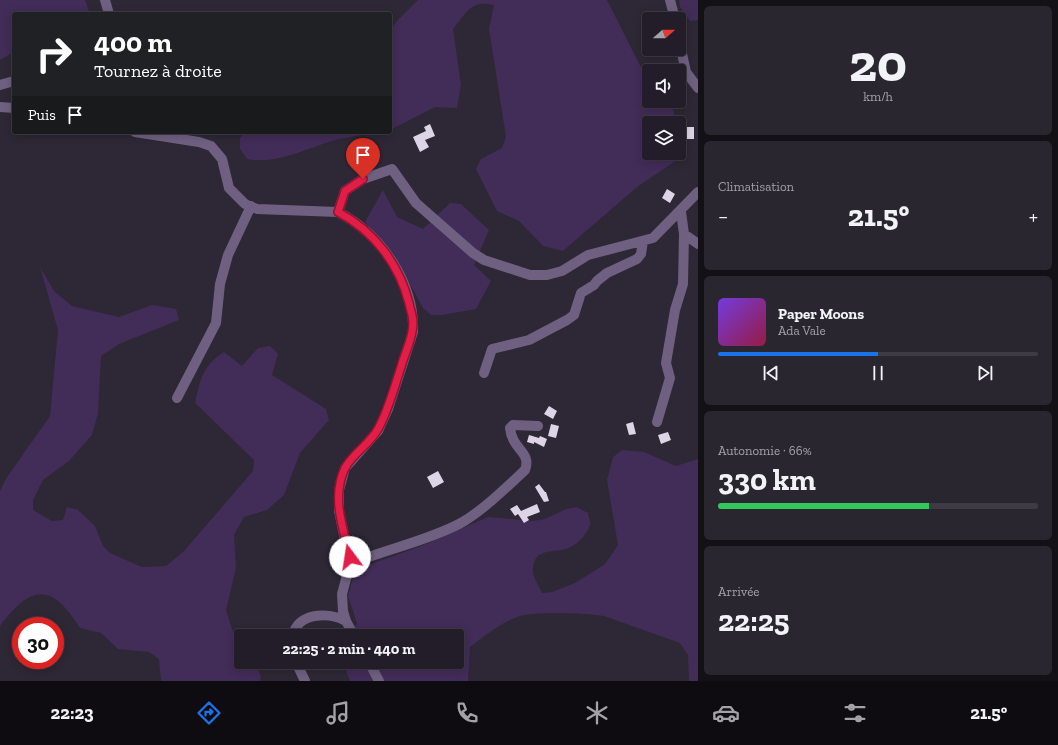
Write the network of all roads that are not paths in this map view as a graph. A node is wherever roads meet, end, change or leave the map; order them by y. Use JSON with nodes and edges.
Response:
{"nodes":[{"id":1,"x":105,"y":0,"type":"edge"},
{"id":2,"x":670,"y":0,"type":"edge"},
{"id":3,"x":108,"y":12,"type":"edge"},
{"id":4,"x":673,"y":12,"type":"edge"},
{"id":5,"x":682,"y":56,"type":"edge"},
{"id":6,"x":12,"y":82,"type":"edge"},
{"id":7,"x":0,"y":85,"type":"edge"},
{"id":8,"x":698,"y":88,"type":"edge"},
{"id":9,"x":0,"y":107,"type":"edge"},
{"id":10,"x":12,"y":108,"type":"edge"},
{"id":11,"x":148,"y":134,"type":"edge"},
{"id":12,"x":698,"y":192,"type":"edge"},
{"id":13,"x":251,"y":206,"type":"junction"},
{"id":14,"x":338,"y":212,"type":"junction"},
{"id":15,"x":680,"y":212,"type":"junction"},
{"id":16,"x":684,"y":234,"type":"junction"},
{"id":17,"x":643,"y":241,"type":"junction"},
{"id":18,"x":698,"y":244,"type":"edge"},
{"id":19,"x":484,"y":373,"type":"dead end"},
{"id":20,"x":176,"y":398,"type":"dead end"},
{"id":21,"x":657,"y":422,"type":"dead end"},
{"id":22,"x":538,"y":426,"type":"dead end"},
{"id":23,"x":350,"y":564,"type":"junction"},
{"id":24,"x":346,"y":621,"type":"junction"},
{"id":25,"x":295,"y":629,"type":"edge"},
{"id":26,"x":350,"y":629,"type":"edge"},
{"id":27,"x":299,"y":669,"type":"edge"},
{"id":28,"x":373,"y":669,"type":"edge"},
{"id":29,"x":305,"y":681,"type":"edge"},
{"id":30,"x":379,"y":681,"type":"edge"}],
"edges":[{"from":1,"to":3,"type":"street"},
{"from":2,"to":4,"type":"street"},
{"from":5,"to":8,"type":"street"},
{"from":6,"to":7,"type":"street"},
{"from":9,"to":10,"type":"street"},
{"from":11,"to":13,"type":"street"},
{"from":12,"to":15,"type":"street"},
{"from":13,"to":14,"type":"street"},
{"from":13,"to":20,"type":"street"},
{"from":14,"to":17,"type":"street"},
{"from":14,"to":23,"type":"street"},
{"from":15,"to":16,"type":"street"},
{"from":15,"to":17,"type":"street"},
{"from":16,"to":18,"type":"street"},
{"from":16,"to":21,"type":"street"},
{"from":17,"to":19,"type":"street"},
{"from":22,"to":23,"type":"street"},
{"from":23,"to":24,"type":"street"},
{"from":24,"to":25,"type":"street"},
{"from":24,"to":26,"type":"street"},
{"from":27,"to":29,"type":"street"},
{"from":28,"to":30,"type":"street"}]}
